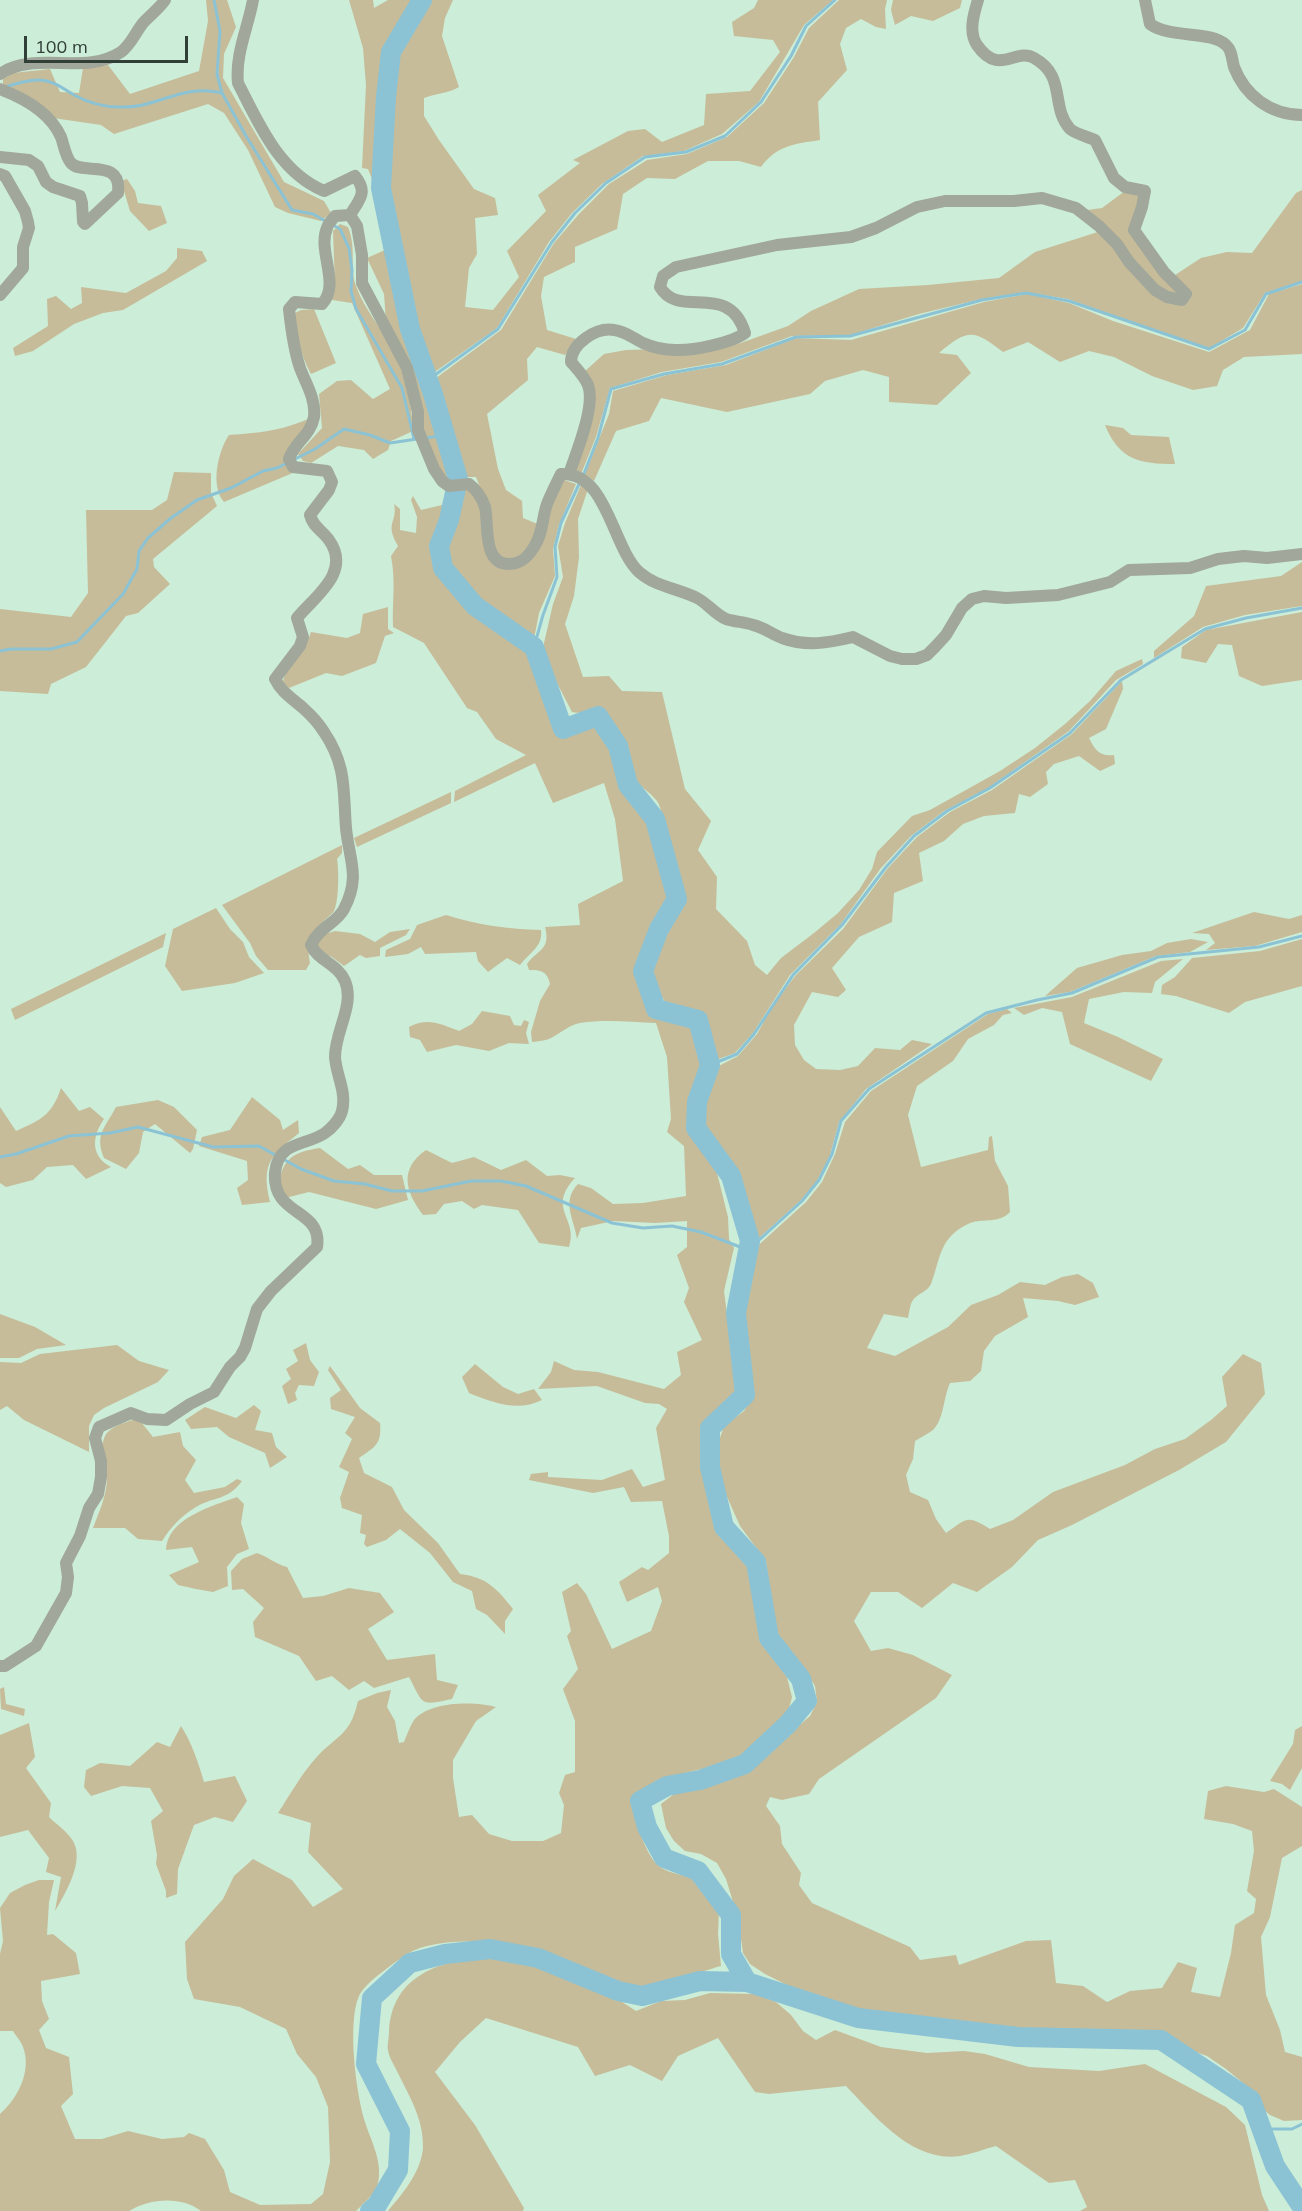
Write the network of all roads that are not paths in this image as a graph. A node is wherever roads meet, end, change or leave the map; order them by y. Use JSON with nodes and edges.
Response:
{"nodes":[{"id":1,"x":165,"y":0,"type":"edge"},
{"id":2,"x":253,"y":0,"type":"edge"},
{"id":3,"x":978,"y":0,"type":"edge"},
{"id":4,"x":1145,"y":0,"type":"edge"},
{"id":5,"x":0,"y":74,"type":"edge"},
{"id":6,"x":0,"y":89,"type":"edge"},
{"id":7,"x":1302,"y":115,"type":"edge"},
{"id":8,"x":0,"y":156,"type":"edge"},
{"id":9,"x":0,"y":174,"type":"edge"},
{"id":10,"x":350,"y":214,"type":"junction"},
{"id":11,"x":0,"y":295,"type":"edge"},
{"id":12,"x":572,"y":475,"type":"junction"},
{"id":13,"x":1302,"y":554,"type":"edge"},
{"id":14,"x":0,"y":1666,"type":"edge"}],
"edges":[{"from":1,"to":5,"type":"street"},
{"from":2,"to":10,"type":"street"},
{"from":3,"to":12,"type":"street"},
{"from":4,"to":7,"type":"street"},
{"from":6,"to":8,"type":"street"},
{"from":9,"to":11,"type":"street"},
{"from":10,"to":12,"type":"street"},
{"from":10,"to":14,"type":"street"},
{"from":12,"to":13,"type":"street"}]}
